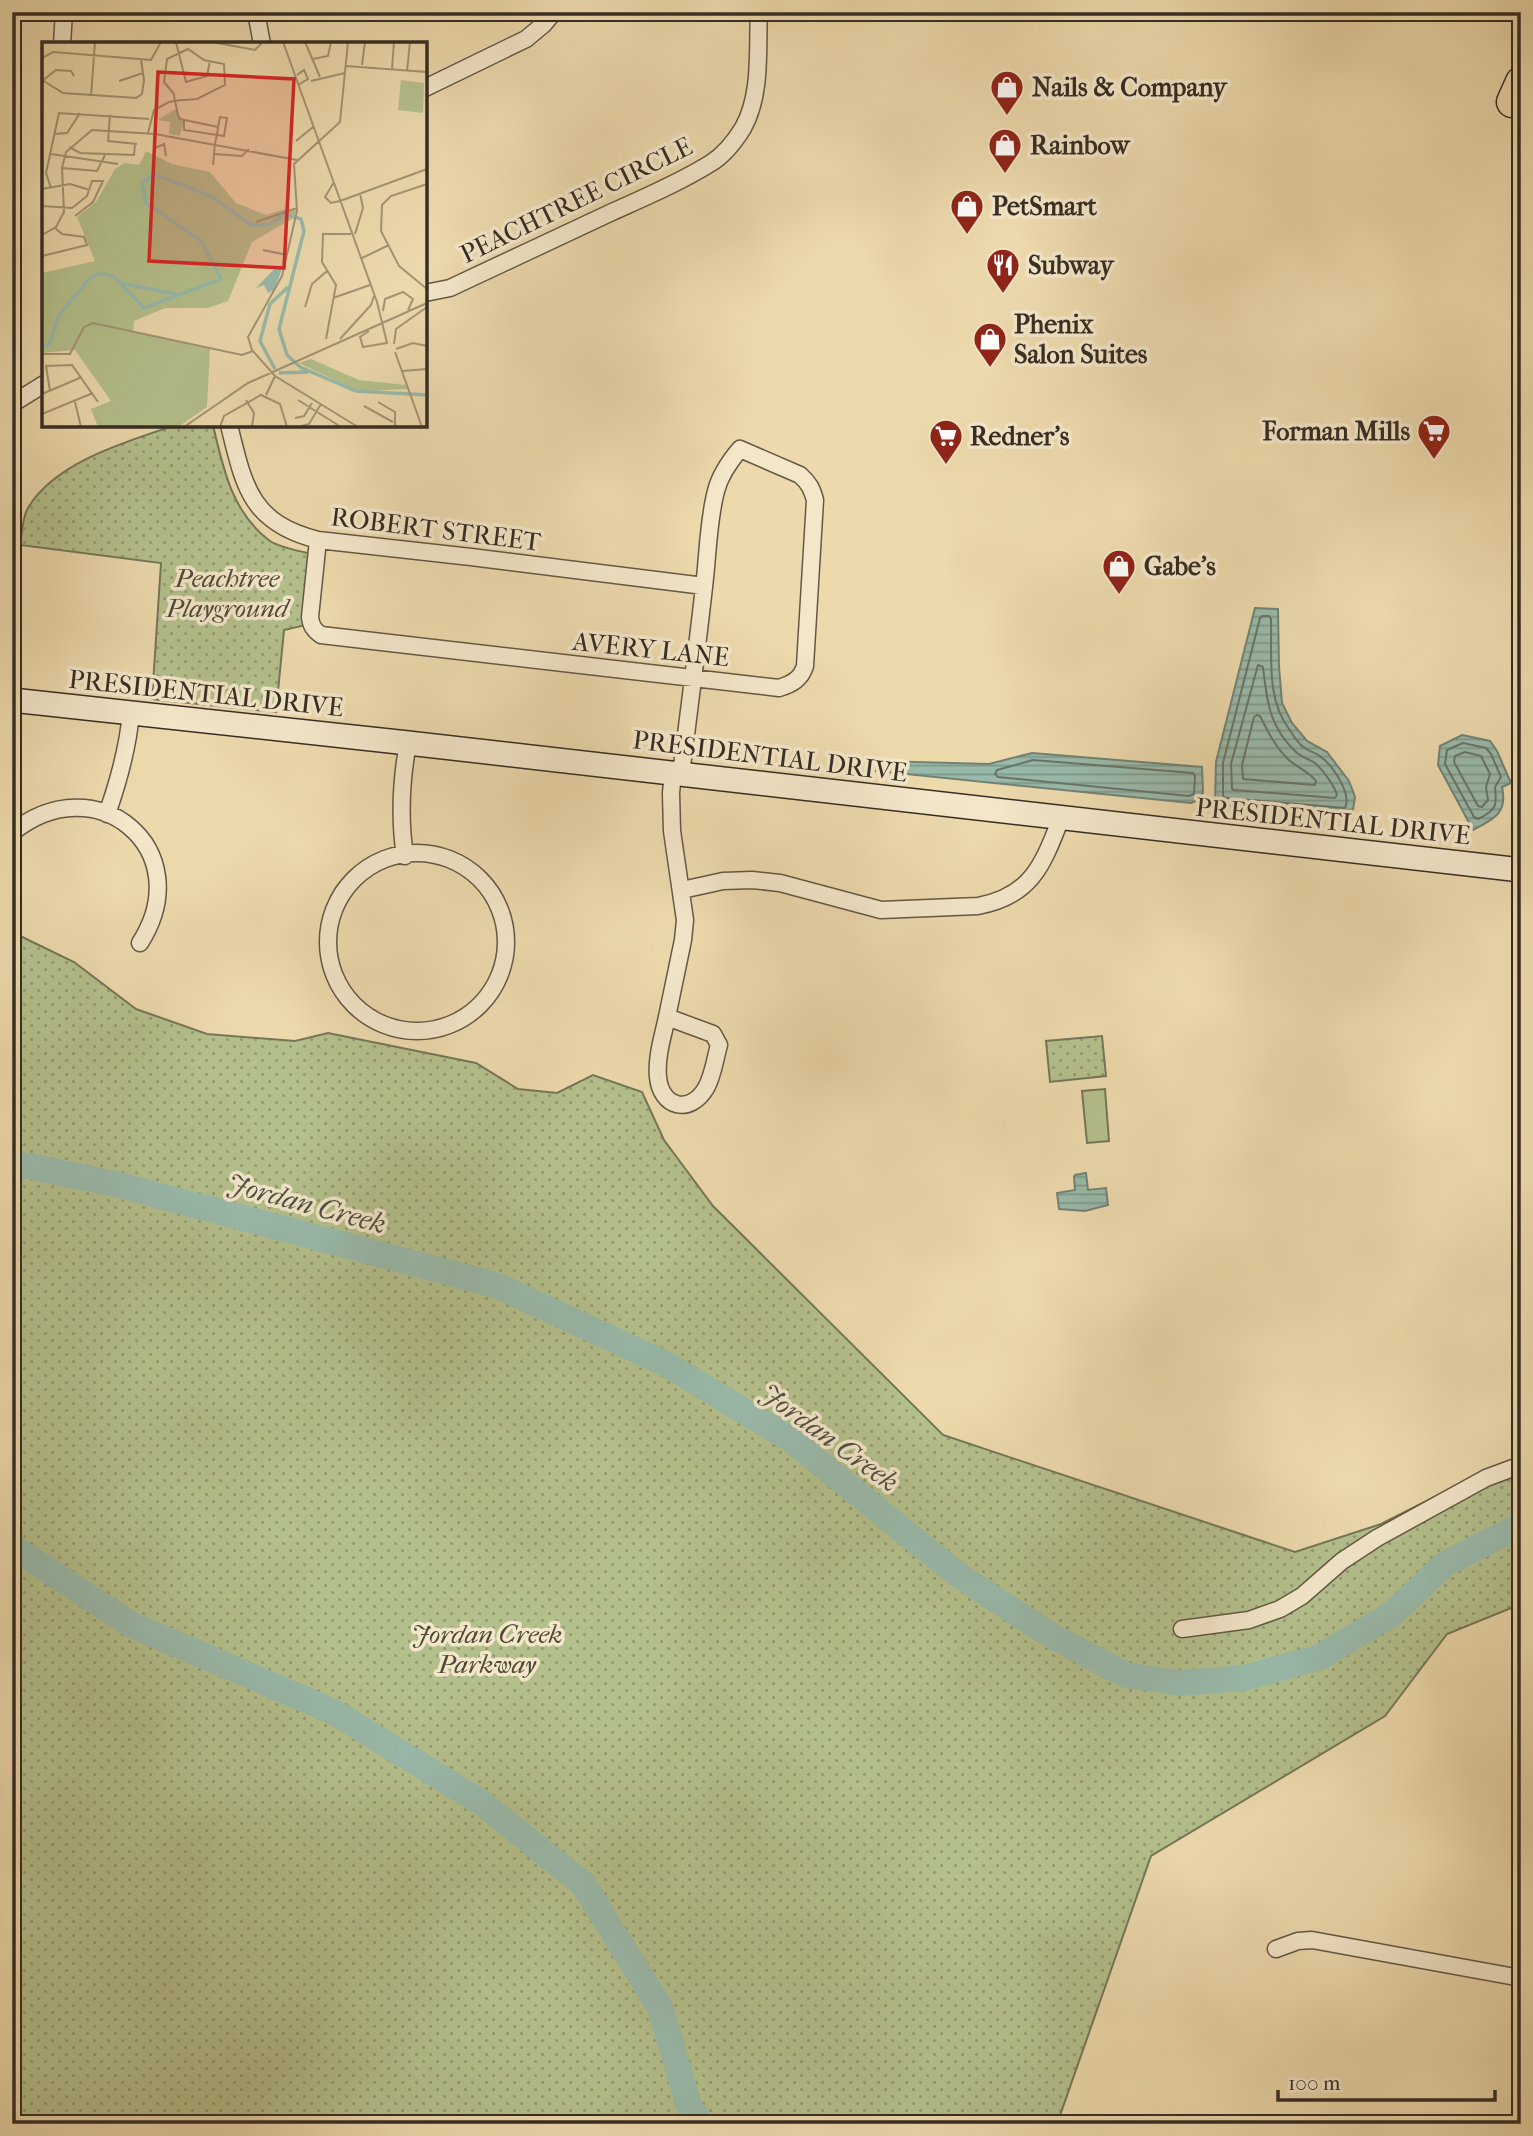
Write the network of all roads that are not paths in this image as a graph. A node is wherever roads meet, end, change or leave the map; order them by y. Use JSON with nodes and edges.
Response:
{"nodes":[{"id":1,"x":64,"y":12,"type":"edge"},
{"id":2,"x":256,"y":12,"type":"edge"},
{"id":3,"x":554,"y":12,"type":"edge"},
{"id":4,"x":759,"y":12,"type":"edge"},
{"id":5,"x":62,"y":42,"type":"edge"},
{"id":6,"x":262,"y":42,"type":"edge"},
{"id":7,"x":427,"y":88,"type":"edge"},
{"id":8,"x":427,"y":293,"type":"edge"},
{"id":9,"x":42,"y":385,"type":"edge"},
{"id":10,"x":12,"y":404,"type":"edge"},
{"id":11,"x":230,"y":427,"type":"edge"},
{"id":12,"x":318,"y":541,"type":"junction"},
{"id":13,"x":704,"y":586,"type":"junction"},
{"id":14,"x":693,"y":679,"type":"junction"},
{"id":15,"x":12,"y":700,"type":"edge"},
{"id":16,"x":131,"y":712,"type":"junction"},
{"id":17,"x":408,"y":743,"type":"junction"},
{"id":18,"x":677,"y":773,"type":"junction"},
{"id":19,"x":107,"y":814,"type":"junction"},
{"id":20,"x":1061,"y":818,"type":"junction"},
{"id":21,"x":12,"y":834,"type":"edge"},
{"id":22,"x":405,"y":856,"type":"junction"},
{"id":23,"x":1521,"y":870,"type":"edge"},
{"id":24,"x":682,"y":890,"type":"junction"},
{"id":25,"x":140,"y":943,"type":"dead end"},
{"id":26,"x":667,"y":1017,"type":"junction"},
{"id":27,"x":1521,"y":1465,"type":"edge"},
{"id":28,"x":1182,"y":1629,"type":"dead end"},
{"id":29,"x":1276,"y":1949,"type":"dead end"},
{"id":30,"x":1521,"y":1978,"type":"edge"}],
"edges":[{"from":1,"to":5,"type":"street"},
{"from":2,"to":6,"type":"street"},
{"from":3,"to":7,"type":"street"},
{"from":4,"to":8,"type":"street","name":"PEACHTREE CIRCLE"},
{"from":9,"to":10,"type":"street"},
{"from":11,"to":12,"type":"street","name":"ROBERT STREET"},
{"from":12,"to":13,"type":"street","name":"ROBERT STREET"},
{"from":12,"to":14,"type":"street","name":"AVERY LANE"},
{"from":13,"to":14,"type":"street"},
{"from":13,"to":14,"type":"street","name":"AVERY LANE"},
{"from":14,"to":18,"type":"street"},
{"from":15,"to":16,"type":"street","name":"PRESIDENTIAL DRIVE"},
{"from":16,"to":17,"type":"street","name":"PRESIDENTIAL DRIVE"},
{"from":16,"to":19,"type":"street"},
{"from":17,"to":18,"type":"street","name":"PRESIDENTIAL DRIVE"},
{"from":17,"to":22,"type":"street"},
{"from":18,"to":20,"type":"street","name":"PRESIDENTIAL DRIVE"},
{"from":18,"to":24,"type":"street"},
{"from":19,"to":21,"type":"street"},
{"from":19,"to":25,"type":"street"},
{"from":20,"to":23,"type":"street","name":"PRESIDENTIAL DRIVE"},
{"from":20,"to":24,"type":"street"},
{"from":22,"to":22,"type":"street"},
{"from":24,"to":26,"type":"street"},
{"from":26,"to":26,"type":"street"},
{"from":27,"to":28,"type":"street"},
{"from":29,"to":30,"type":"street"}]}
